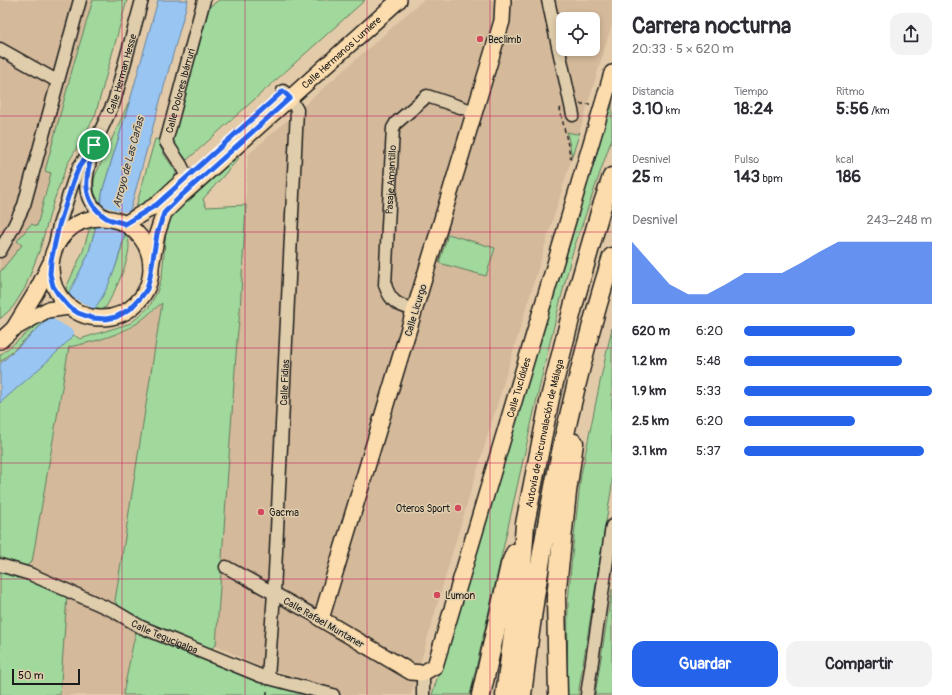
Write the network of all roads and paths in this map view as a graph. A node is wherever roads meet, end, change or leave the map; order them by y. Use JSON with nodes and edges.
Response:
{"nodes":[{"id":1,"x":80,"y":0,"type":"edge"},
{"id":2,"x":142,"y":0,"type":"edge"},
{"id":3,"x":204,"y":0,"type":"edge"},
{"id":4,"x":384,"y":0,"type":"edge"},
{"id":5,"x":399,"y":0,"type":"edge"},
{"id":6,"x":503,"y":0,"type":"edge"},
{"id":7,"x":548,"y":0,"type":"edge"},
{"id":8,"x":0,"y":49,"type":"edge"},
{"id":9,"x":612,"y":73,"type":"edge"},
{"id":10,"x":57,"y":81,"type":"junction"},
{"id":11,"x":286,"y":94,"type":"junction"},
{"id":12,"x":602,"y":108,"type":"junction"},
{"id":13,"x":572,"y":110,"type":"junction"},
{"id":14,"x":475,"y":112,"type":"junction"},
{"id":15,"x":94,"y":145,"type":"junction"},
{"id":16,"x":585,"y":164,"type":"junction"},
{"id":17,"x":187,"y":177,"type":"junction"},
{"id":18,"x":612,"y":177,"type":"edge"},
{"id":19,"x":99,"y":215,"type":"junction"},
{"id":20,"x":129,"y":224,"type":"junction"},
{"id":21,"x":0,"y":250,"type":"edge"},
{"id":22,"x":52,"y":258,"type":"junction"},
{"id":23,"x":612,"y":258,"type":"edge"},
{"id":24,"x":151,"y":266,"type":"junction"},
{"id":25,"x":604,"y":282,"type":"junction"},
{"id":26,"x":63,"y":306,"type":"junction"},
{"id":27,"x":415,"y":310,"type":"junction"},
{"id":28,"x":13,"y":329,"type":"junction"},
{"id":29,"x":0,"y":341,"type":"edge"},
{"id":30,"x":525,"y":524,"type":"junction"},
{"id":31,"x":612,"y":526,"type":"edge"},
{"id":32,"x":0,"y":565,"type":"edge"},
{"id":33,"x":226,"y":567,"type":"dead end"},
{"id":34,"x":274,"y":594,"type":"junction"},
{"id":35,"x":556,"y":619,"type":"junction"},
{"id":36,"x":320,"y":620,"type":"junction"},
{"id":37,"x":423,"y":673,"type":"junction"},
{"id":38,"x":268,"y":678,"type":"junction"},
{"id":39,"x":334,"y":695,"type":"edge"},
{"id":40,"x":424,"y":695,"type":"edge"},
{"id":41,"x":481,"y":695,"type":"edge"},
{"id":42,"x":504,"y":695,"type":"edge"},
{"id":43,"x":522,"y":695,"type":"edge"},
{"id":44,"x":550,"y":695,"type":"edge"},
{"id":45,"x":558,"y":695,"type":"edge"},
{"id":46,"x":587,"y":695,"type":"edge"}],
"edges":[{"from":1,"to":10,"type":"street"},
{"from":2,"to":15,"type":"street","name":"Calle Herman Hesse"},
{"from":3,"to":17,"type":"street","name":"Calle Dolores Ibárruri"},
{"from":4,"to":11,"type":"main road","name":"Calle Hermanos Lumiere"},
{"from":5,"to":11,"type":"main road","name":"Calle Hermanos Lumiere"},
{"from":6,"to":14,"type":"main road","name":"Calle Licurgo"},
{"from":7,"to":13,"type":"street"},
{"from":8,"to":10,"type":"street"},
{"from":9,"to":12,"type":"main road","name":"Calle Tucídides"},
{"from":10,"to":21,"type":"street"},
{"from":11,"to":17,"type":"main road","name":"Calle Hermanos Lumiere"},
{"from":11,"to":24,"type":"main road","name":"Calle Hermanos Lumiere"},
{"from":11,"to":34,"type":"street","name":"Calle Fidias"},
{"from":12,"to":13,"type":"path"},
{"from":12,"to":16,"type":"main road","name":"Calle Tucídides"},
{"from":13,"to":16,"type":"path"},
{"from":14,"to":27,"type":"main road","name":"Calle Licurgo"},
{"from":14,"to":27,"type":"street","name":"Pasaje Amantillo"},
{"from":15,"to":19,"type":"street","name":"Calle Herman Hesse"},
{"from":15,"to":22,"type":"street","name":"Calle Herman Hesse"},
{"from":16,"to":37,"type":"main road","name":"Calle Tucídides"},
{"from":17,"to":20,"type":"main road","name":"Calle Hermanos Lumiere"},
{"from":18,"to":30,"type":"highway","name":"Autovía de Circunvalación de Málaga"},
{"from":19,"to":20,"type":"main road"},
{"from":19,"to":22,"type":"main road"},
{"from":20,"to":24,"type":"main road"},
{"from":22,"to":26,"type":"main road"},
{"from":22,"to":28,"type":"main road","name":"Calle Herman Hesse"},
{"from":23,"to":25,"type":"highway","name":"Autovía de Circunvalación de Málaga"},
{"from":24,"to":26,"type":"main road"},
{"from":25,"to":35,"type":"highway"},
{"from":25,"to":43,"type":"highway","name":"Autovía de Circunvalación de Málaga"},
{"from":26,"to":28,"type":"main road","name":"Calle Herman Hesse"},
{"from":27,"to":36,"type":"main road","name":"Calle Licurgo"},
{"from":28,"to":29,"type":"main road","name":"Calle Herman Hesse"},
{"from":30,"to":41,"type":"highway"},
{"from":30,"to":42,"type":"highway","name":"Autovía de Circunvalación de Málaga"},
{"from":31,"to":46,"type":"street"},
{"from":32,"to":38,"type":"street","name":"Calle Tegucigalpa"},
{"from":33,"to":34,"type":"street","name":"Calle Rafael Muntaner"},
{"from":34,"to":36,"type":"street","name":"Calle Rafael Muntaner"},
{"from":34,"to":38,"type":"street","name":"Calle Fidias"},
{"from":35,"to":44,"type":"highway"},
{"from":35,"to":45,"type":"highway"},
{"from":36,"to":37,"type":"main road","name":"Calle Rafael Muntaner"},
{"from":37,"to":40,"type":"street"},
{"from":38,"to":39,"type":"street","name":"Calle Tegucigalpa"}]}
